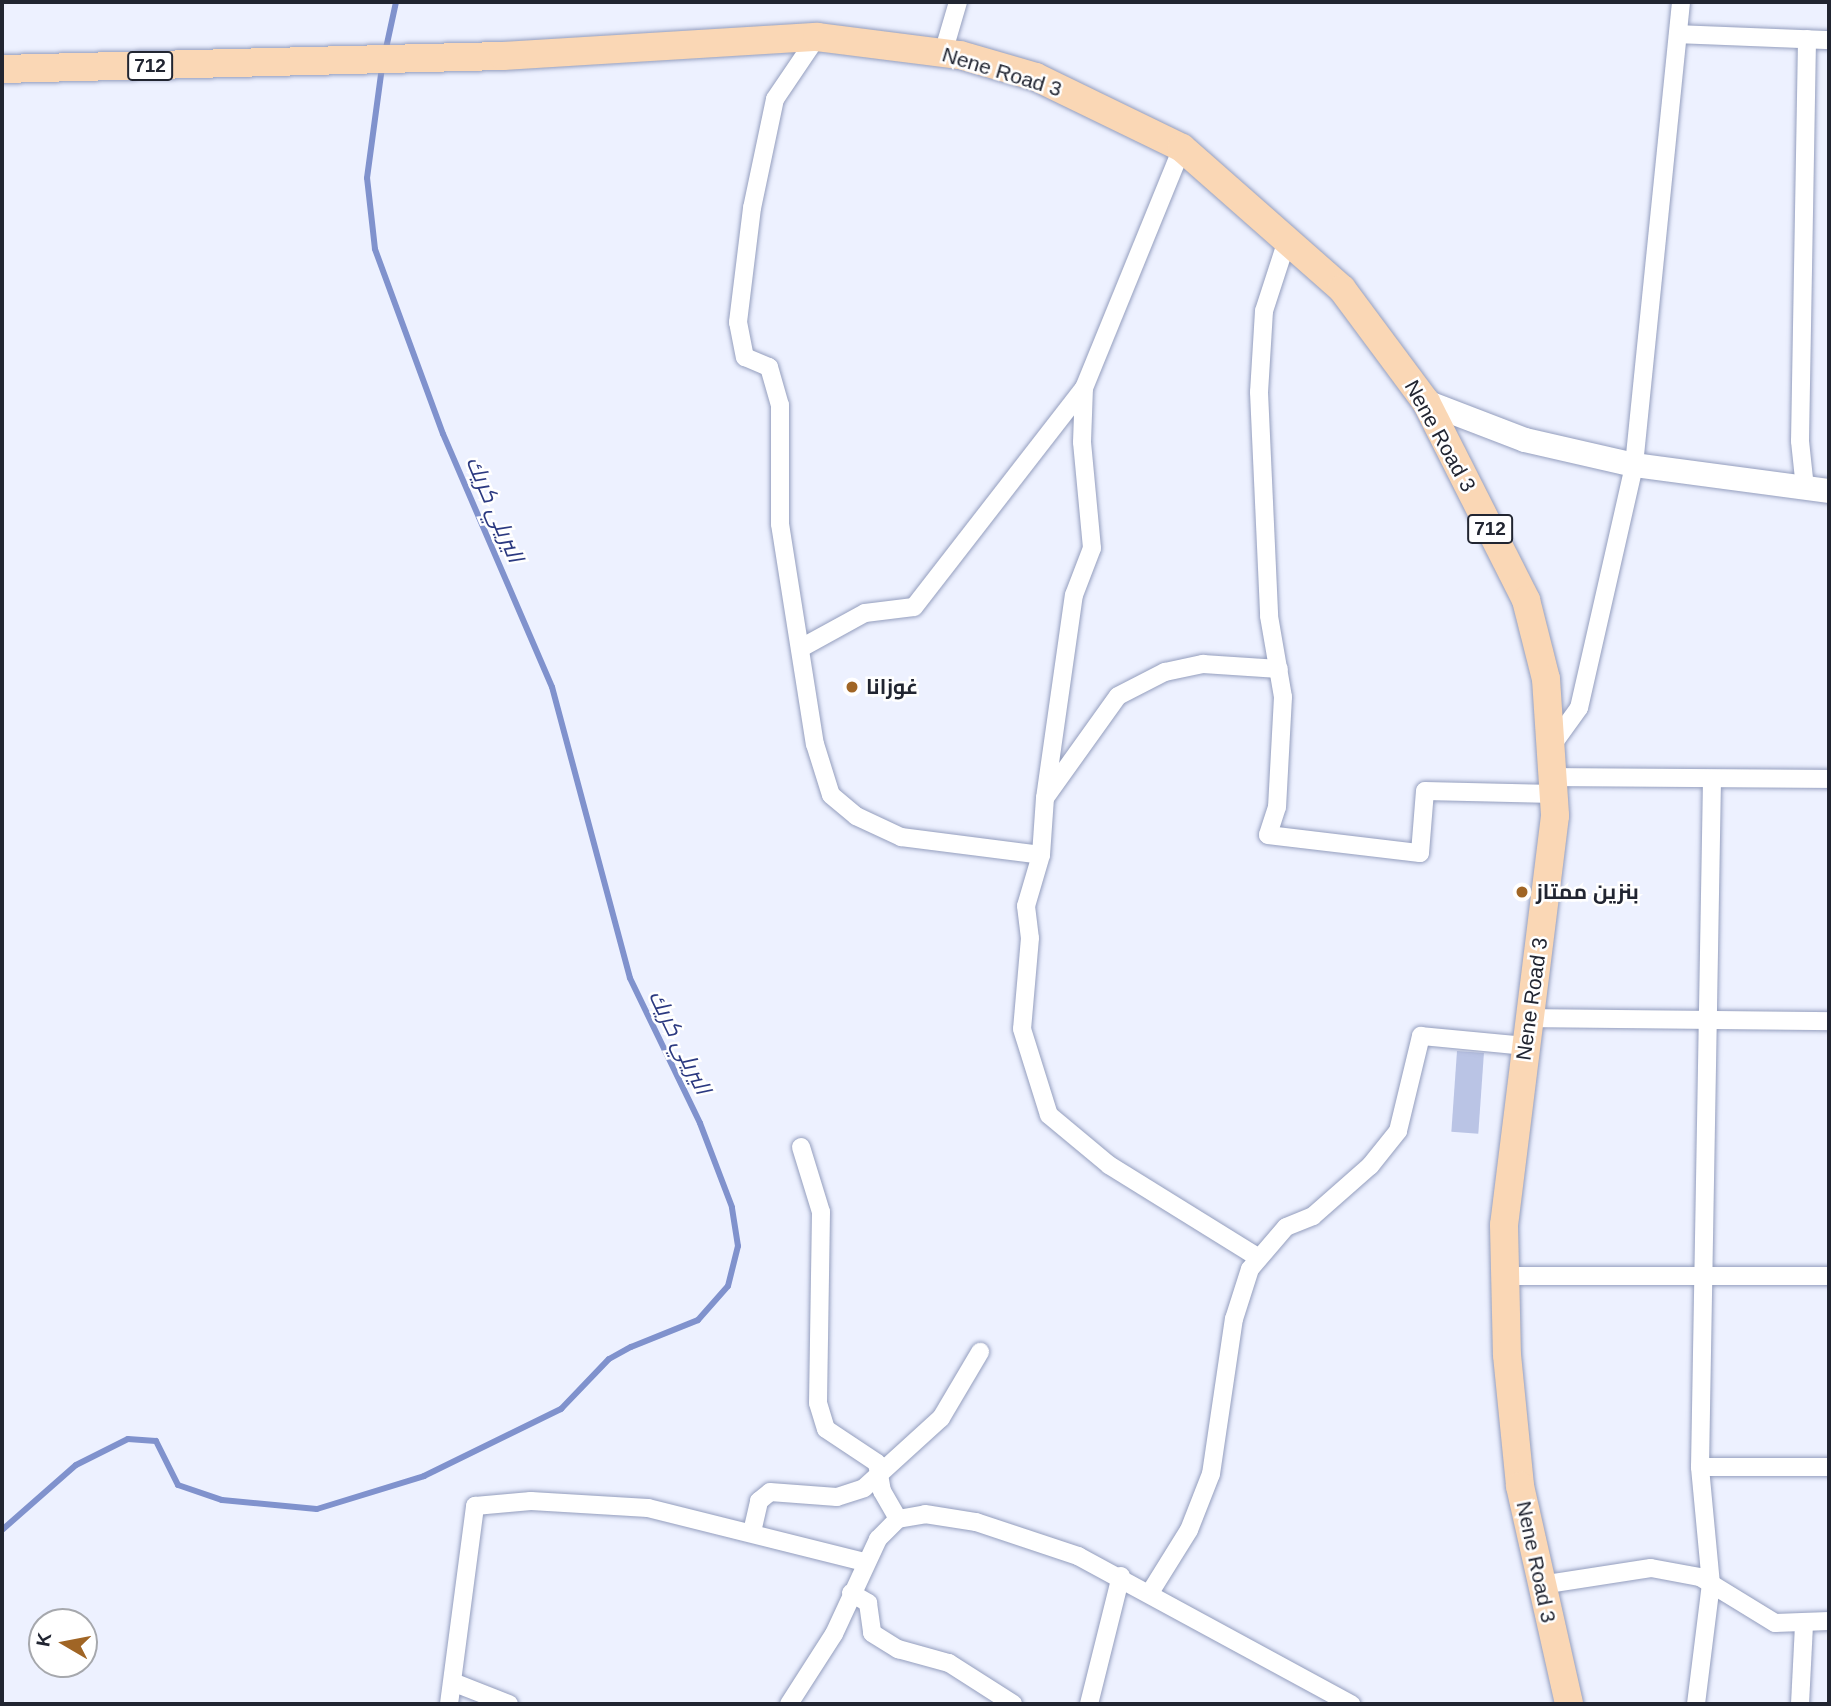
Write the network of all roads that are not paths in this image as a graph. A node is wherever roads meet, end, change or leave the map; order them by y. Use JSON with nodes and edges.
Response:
{"nodes":[{"id":1,"x":958,"y":2,"type":"edge"},
{"id":2,"x":1681,"y":2,"type":"edge"},
{"id":3,"x":1678,"y":34,"type":"junction"},
{"id":4,"x":817,"y":37,"type":"junction"},
{"id":5,"x":1807,"y":39,"type":"junction"},
{"id":6,"x":1829,"y":40,"type":"edge"},
{"id":7,"x":943,"y":52,"type":"junction"},
{"id":8,"x":2,"y":69,"type":"edge"},
{"id":9,"x":1182,"y":148,"type":"junction"},
{"id":10,"x":1289,"y":237,"type":"junction"},
{"id":11,"x":1084,"y":388,"type":"junction"},
{"id":12,"x":1426,"y":402,"type":"junction"},
{"id":13,"x":1634,"y":465,"type":"junction"},
{"id":14,"x":1817,"y":490,"type":"edge"},
{"id":15,"x":801,"y":648,"type":"junction"},
{"id":16,"x":1279,"y":669,"type":"junction"},
{"id":17,"x":1553,"y":744,"type":"junction"},
{"id":18,"x":1712,"y":779,"type":"junction"},
{"id":19,"x":1829,"y":779,"type":"edge"},
{"id":20,"x":1554,"y":785,"type":"junction"},
{"id":21,"x":1045,"y":798,"type":"junction"},
{"id":22,"x":1041,"y":855,"type":"junction"},
{"id":23,"x":1829,"y":1021,"type":"edge"},
{"id":24,"x":1705,"y":1023,"type":"junction"},
{"id":25,"x":1527,"y":1032,"type":"junction"},
{"id":26,"x":801,"y":1147,"type":"dead end"},
{"id":27,"x":1259,"y":1258,"type":"junction"},
{"id":28,"x":1505,"y":1276,"type":"junction"},
{"id":29,"x":1704,"y":1276,"type":"junction"},
{"id":30,"x":1829,"y":1276,"type":"edge"},
{"id":31,"x":980,"y":1352,"type":"dead end"},
{"id":32,"x":1700,"y":1467,"type":"junction"},
{"id":33,"x":1829,"y":1467,"type":"edge"},
{"id":34,"x":879,"y":1472,"type":"junction"},
{"id":35,"x":898,"y":1519,"type":"junction"},
{"id":36,"x":752,"y":1532,"type":"junction"},
{"id":37,"x":865,"y":1562,"type":"junction"},
{"id":38,"x":1121,"y":1576,"type":"junction"},
{"id":39,"x":1711,"y":1584,"type":"junction"},
{"id":40,"x":1541,"y":1585,"type":"junction"},
{"id":41,"x":1151,"y":1591,"type":"junction"},
{"id":42,"x":851,"y":1593,"type":"junction"},
{"id":43,"x":1829,"y":1621,"type":"edge"},
{"id":44,"x":1804,"y":1625,"type":"junction"},
{"id":45,"x":455,"y":1682,"type":"junction"},
{"id":46,"x":449,"y":1704,"type":"edge"},
{"id":47,"x":509,"y":1704,"type":"edge"},
{"id":48,"x":789,"y":1704,"type":"edge"},
{"id":49,"x":1013,"y":1704,"type":"edge"},
{"id":50,"x":1089,"y":1704,"type":"edge"},
{"id":51,"x":1351,"y":1704,"type":"edge"},
{"id":52,"x":1569,"y":1704,"type":"edge"},
{"id":53,"x":1696,"y":1704,"type":"edge"},
{"id":54,"x":1800,"y":1704,"type":"edge"}],
"edges":[{"from":1,"to":7,"type":"street"},
{"from":2,"to":3,"type":"street"},
{"from":3,"to":5,"type":"street"},
{"from":3,"to":13,"type":"street"},
{"from":4,"to":7,"type":"main road","name":"Nene Road 3","number":"712"},
{"from":4,"to":8,"type":"main road","name":"Nene Road 3","number":"712"},
{"from":4,"to":15,"type":"street"},
{"from":5,"to":6,"type":"street"},
{"from":5,"to":14,"type":"street"},
{"from":7,"to":9,"type":"main road","name":"Nene Road 3","number":"712"},
{"from":9,"to":10,"type":"main road","name":"Nene Road 3","number":"712"},
{"from":9,"to":11,"type":"street"},
{"from":10,"to":12,"type":"main road","name":"Nene Road 3","number":"712"},
{"from":10,"to":16,"type":"street"},
{"from":11,"to":15,"type":"street"},
{"from":11,"to":21,"type":"street"},
{"from":12,"to":13,"type":"street"},
{"from":12,"to":17,"type":"main road","name":"Nene Road 3","number":"712"},
{"from":13,"to":14,"type":"street"},
{"from":13,"to":17,"type":"street"},
{"from":15,"to":22,"type":"street"},
{"from":16,"to":20,"type":"street"},
{"from":16,"to":21,"type":"street"},
{"from":17,"to":20,"type":"main road","name":"Nene Road 3","number":"712"},
{"from":18,"to":19,"type":"street"},
{"from":18,"to":20,"type":"street"},
{"from":18,"to":24,"type":"street"},
{"from":20,"to":25,"type":"main road","name":"Nene Road 3","number":"712"},
{"from":21,"to":22,"type":"street"},
{"from":22,"to":27,"type":"street"},
{"from":23,"to":24,"type":"street"},
{"from":24,"to":25,"type":"street"},
{"from":24,"to":29,"type":"street"},
{"from":25,"to":27,"type":"street"},
{"from":25,"to":28,"type":"main road","name":"Nene Road 3","number":"712"},
{"from":26,"to":34,"type":"street"},
{"from":27,"to":41,"type":"street"},
{"from":28,"to":29,"type":"street"},
{"from":28,"to":40,"type":"main road","name":"Nene Road 3","number":"712"},
{"from":29,"to":30,"type":"street"},
{"from":29,"to":32,"type":"street"},
{"from":31,"to":34,"type":"street"},
{"from":32,"to":33,"type":"street"},
{"from":32,"to":39,"type":"street"},
{"from":34,"to":35,"type":"street"},
{"from":34,"to":36,"type":"street"},
{"from":35,"to":37,"type":"street"},
{"from":35,"to":38,"type":"street"},
{"from":36,"to":37,"type":"street"},
{"from":36,"to":45,"type":"street"},
{"from":37,"to":42,"type":"street"},
{"from":38,"to":41,"type":"street"},
{"from":38,"to":50,"type":"street"},
{"from":39,"to":40,"type":"street"},
{"from":39,"to":44,"type":"street"},
{"from":39,"to":53,"type":"street"},
{"from":40,"to":52,"type":"main road","name":"Nene Road 3","number":"712"},
{"from":41,"to":51,"type":"street"},
{"from":42,"to":48,"type":"street"},
{"from":42,"to":49,"type":"street"},
{"from":43,"to":44,"type":"street"},
{"from":44,"to":54,"type":"street"},
{"from":45,"to":46,"type":"street"},
{"from":45,"to":47,"type":"street"}]}
